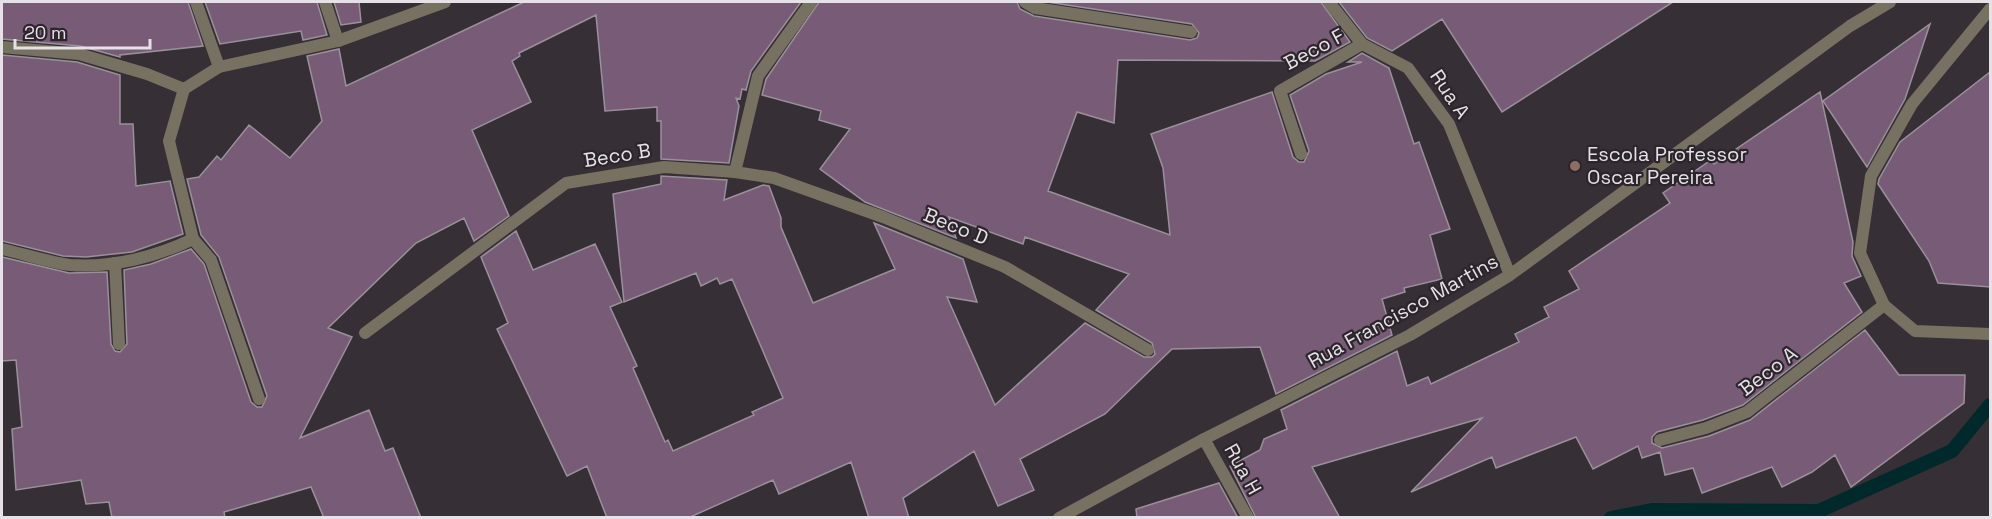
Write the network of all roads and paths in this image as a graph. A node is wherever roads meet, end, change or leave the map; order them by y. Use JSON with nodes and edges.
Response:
{"nodes":[{"id":1,"x":196,"y":2,"type":"edge"},
{"id":2,"x":324,"y":2,"type":"edge"},
{"id":3,"x":445,"y":2,"type":"edge"},
{"id":4,"x":811,"y":2,"type":"edge"},
{"id":5,"x":1025,"y":2,"type":"edge"},
{"id":6,"x":1329,"y":2,"type":"edge"},
{"id":7,"x":1890,"y":2,"type":"edge"},
{"id":8,"x":1990,"y":9,"type":"edge"},
{"id":9,"x":1191,"y":32,"type":"dead end"},
{"id":10,"x":338,"y":40,"type":"junction"},
{"id":11,"x":1362,"y":44,"type":"junction"},
{"id":12,"x":2,"y":47,"type":"edge"},
{"id":13,"x":219,"y":67,"type":"junction"},
{"id":14,"x":184,"y":89,"type":"junction"},
{"id":15,"x":1301,"y":154,"type":"dead end"},
{"id":16,"x":735,"y":172,"type":"junction"},
{"id":17,"x":193,"y":239,"type":"junction"},
{"id":18,"x":2,"y":249,"type":"edge"},
{"id":19,"x":115,"y":263,"type":"junction"},
{"id":20,"x":1510,"y":275,"type":"junction"},
{"id":21,"x":1884,"y":305,"type":"junction"},
{"id":22,"x":365,"y":333,"type":"dead end"},
{"id":23,"x":1990,"y":334,"type":"edge"},
{"id":24,"x":119,"y":344,"type":"dead end"},
{"id":25,"x":1148,"y":350,"type":"dead end"},
{"id":26,"x":259,"y":399,"type":"dead end"},
{"id":27,"x":1204,"y":439,"type":"junction"},
{"id":28,"x":1660,"y":440,"type":"dead end"},
{"id":29,"x":1059,"y":518,"type":"edge"},
{"id":30,"x":1248,"y":518,"type":"edge"}],
"edges":[{"from":1,"to":13,"type":"street"},
{"from":2,"to":10,"type":"street"},
{"from":3,"to":10,"type":"street"},
{"from":4,"to":16,"type":"street"},
{"from":5,"to":9,"type":"street"},
{"from":6,"to":11,"type":"street","name":"Rua A"},
{"from":7,"to":20,"type":"street","name":"Rua Francisco Martins"},
{"from":8,"to":21,"type":"street"},
{"from":10,"to":13,"type":"street"},
{"from":11,"to":15,"type":"street","name":"Beco F"},
{"from":11,"to":20,"type":"street","name":"Rua A"},
{"from":12,"to":14,"type":"street"},
{"from":13,"to":14,"type":"street"},
{"from":14,"to":17,"type":"street"},
{"from":16,"to":22,"type":"street","name":"Beco B"},
{"from":16,"to":25,"type":"street","name":"Beco D"},
{"from":17,"to":19,"type":"street"},
{"from":17,"to":26,"type":"street"},
{"from":18,"to":19,"type":"street"},
{"from":19,"to":24,"type":"street"},
{"from":20,"to":27,"type":"street","name":"Rua Francisco Martins"},
{"from":21,"to":23,"type":"street"},
{"from":21,"to":28,"type":"street","name":"Beco A"},
{"from":27,"to":29,"type":"street","name":"Rua Francisco Martins"},
{"from":27,"to":30,"type":"street","name":"Rua H"}]}
